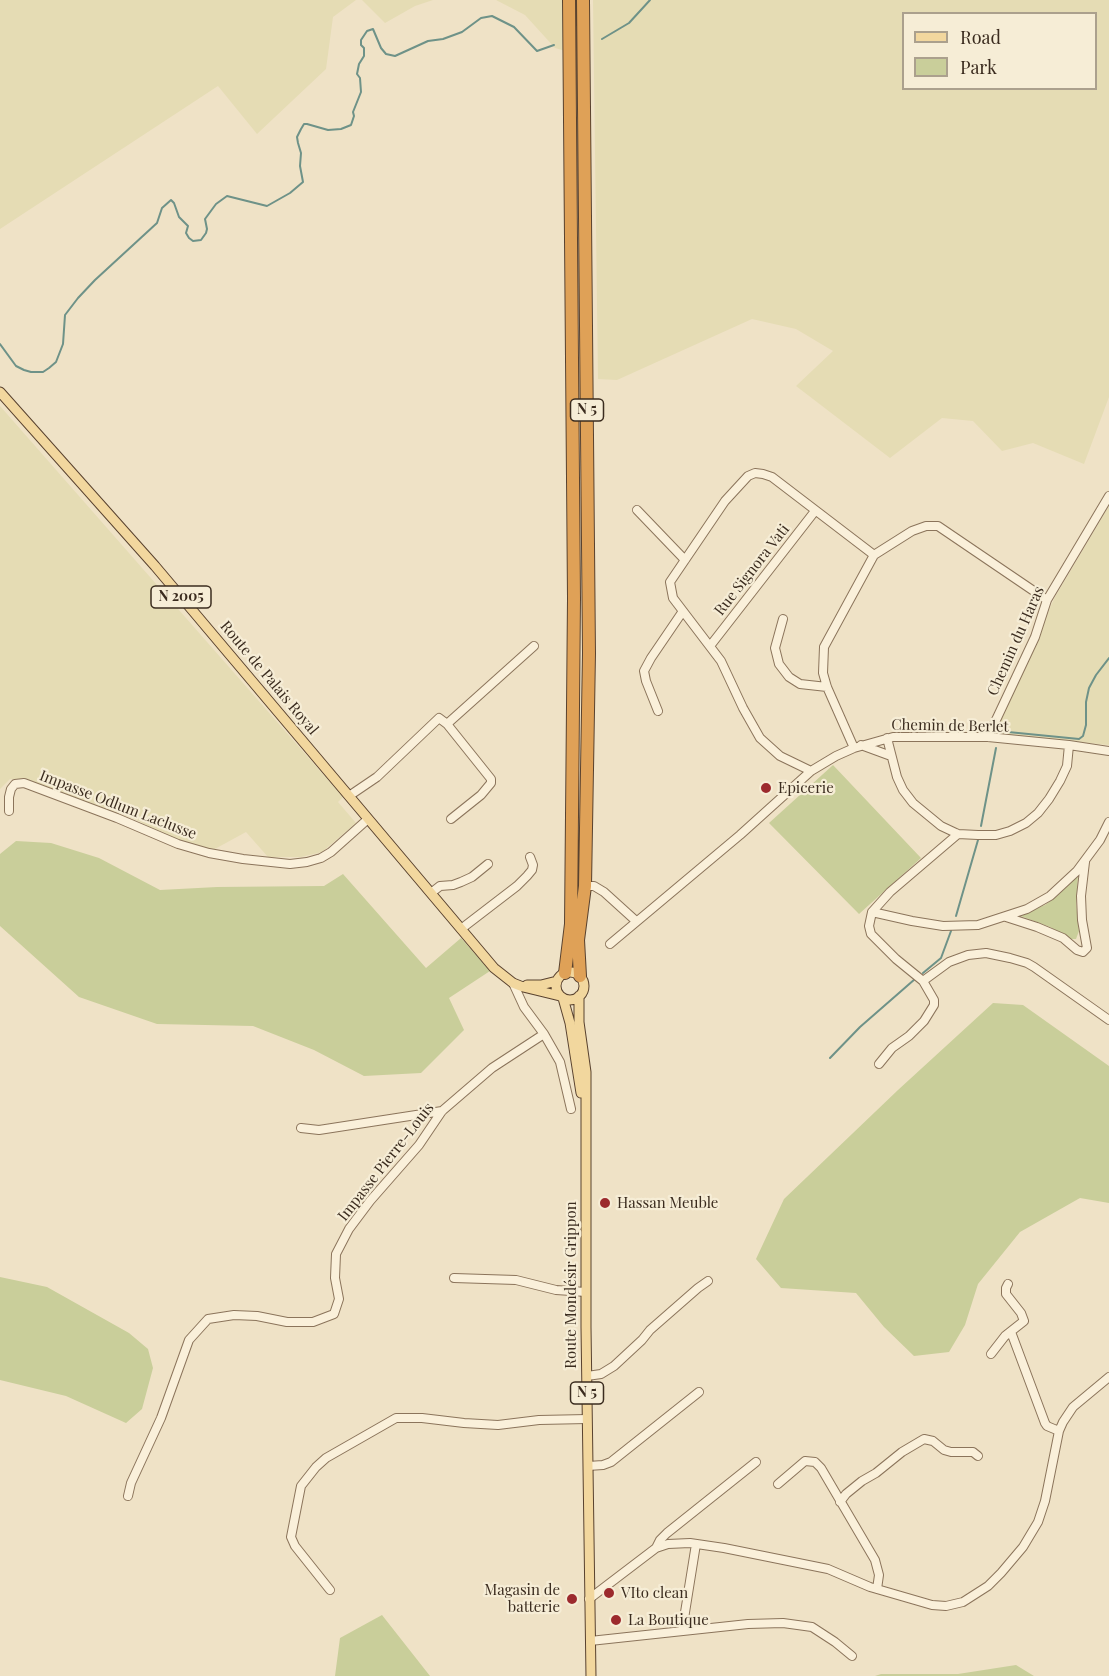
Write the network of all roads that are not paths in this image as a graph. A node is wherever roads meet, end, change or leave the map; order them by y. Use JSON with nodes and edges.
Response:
{"nodes":[{"id":1,"x":569,"y":0,"type":"edge"},
{"id":2,"x":583,"y":0,"type":"edge"},
{"id":3,"x":0,"y":392,"type":"edge"},
{"id":4,"x":1109,"y":496,"type":"edge"},
{"id":5,"x":637,"y":510,"type":"dead end"},
{"id":6,"x":815,"y":511,"type":"junction"},
{"id":7,"x":874,"y":555,"type":"junction"},
{"id":8,"x":685,"y":560,"type":"junction"},
{"id":9,"x":1047,"y":600,"type":"junction"},
{"id":10,"x":683,"y":611,"type":"junction"},
{"id":11,"x":783,"y":619,"type":"dead end"},
{"id":12,"x":534,"y":646,"type":"dead end"},
{"id":13,"x":710,"y":646,"type":"junction"},
{"id":14,"x":826,"y":687,"type":"junction"},
{"id":15,"x":658,"y":711,"type":"dead end"},
{"id":16,"x":447,"y":724,"type":"junction"},
{"id":17,"x":988,"y":737,"type":"junction"},
{"id":18,"x":887,"y":738,"type":"junction"},
{"id":19,"x":1069,"y":745,"type":"junction"},
{"id":20,"x":858,"y":746,"type":"junction"},
{"id":21,"x":1109,"y":751,"type":"edge"},
{"id":22,"x":891,"y":756,"type":"junction"},
{"id":23,"x":812,"y":771,"type":"junction"},
{"id":24,"x":349,"y":796,"type":"junction"},
{"id":25,"x":9,"y":811,"type":"dead end"},
{"id":26,"x":368,"y":819,"type":"junction"},
{"id":27,"x":451,"y":819,"type":"dead end"},
{"id":28,"x":1109,"y":822,"type":"edge"},
{"id":29,"x":958,"y":834,"type":"junction"},
{"id":30,"x":530,"y":857,"type":"dead end"},
{"id":31,"x":1085,"y":861,"type":"junction"},
{"id":32,"x":488,"y":864,"type":"dead end"},
{"id":33,"x":585,"y":886,"type":"junction"},
{"id":34,"x":431,"y":893,"type":"junction"},
{"id":35,"x":872,"y":912,"type":"junction"},
{"id":36,"x":1005,"y":917,"type":"junction"},
{"id":37,"x":571,"y":920,"type":"junction"},
{"id":38,"x":636,"y":921,"type":"junction"},
{"id":39,"x":461,"y":929,"type":"junction"},
{"id":40,"x":610,"y":944,"type":"dead end"},
{"id":41,"x":580,"y":976,"type":"junction"},
{"id":42,"x":561,"y":977,"type":"junction"},
{"id":43,"x":922,"y":981,"type":"junction"},
{"id":44,"x":513,"y":983,"type":"junction"},
{"id":45,"x":579,"y":996,"type":"junction"},
{"id":46,"x":562,"y":997,"type":"junction"},
{"id":47,"x":1108,"y":1016,"type":"edge"},
{"id":48,"x":544,"y":1034,"type":"junction"},
{"id":49,"x":879,"y":1064,"type":"dead end"},
{"id":50,"x":571,"y":1109,"type":"dead end"},
{"id":51,"x":585,"y":1110,"type":"junction"},
{"id":52,"x":442,"y":1111,"type":"junction"},
{"id":53,"x":301,"y":1128,"type":"dead end"},
{"id":54,"x":454,"y":1278,"type":"dead end"},
{"id":55,"x":708,"y":1281,"type":"dead end"},
{"id":56,"x":1008,"y":1284,"type":"dead end"},
{"id":57,"x":586,"y":1292,"type":"junction"},
{"id":58,"x":1011,"y":1332,"type":"junction"},
{"id":59,"x":991,"y":1354,"type":"dead end"},
{"id":60,"x":587,"y":1376,"type":"junction"},
{"id":61,"x":1109,"y":1377,"type":"edge"},
{"id":62,"x":699,"y":1392,"type":"dead end"},
{"id":63,"x":587,"y":1419,"type":"junction"},
{"id":64,"x":1059,"y":1431,"type":"junction"},
{"id":65,"x":978,"y":1456,"type":"dead end"},
{"id":66,"x":756,"y":1462,"type":"dead end"},
{"id":67,"x":588,"y":1466,"type":"junction"},
{"id":68,"x":778,"y":1484,"type":"dead end"},
{"id":69,"x":128,"y":1496,"type":"dead end"},
{"id":70,"x":840,"y":1502,"type":"junction"},
{"id":71,"x":696,"y":1544,"type":"junction"},
{"id":72,"x":656,"y":1548,"type":"junction"},
{"id":73,"x":877,"y":1589,"type":"junction"},
{"id":74,"x":330,"y":1590,"type":"dead end"},
{"id":75,"x":589,"y":1599,"type":"junction"},
{"id":76,"x":682,"y":1631,"type":"junction"},
{"id":77,"x":590,"y":1641,"type":"junction"},
{"id":78,"x":852,"y":1656,"type":"dead end"},
{"id":79,"x":591,"y":1676,"type":"edge"}],
"edges":[{"from":1,"to":37,"type":"highway","number":"N 5"},
{"from":2,"to":33,"type":"highway","number":"N 5"},
{"from":3,"to":24,"type":"main road","name":"Route de Palais Royal","number":"N 2005"},
{"from":4,"to":9,"type":"street","name":"Chemin du Haras"},
{"from":5,"to":8,"type":"street"},
{"from":6,"to":7,"type":"street"},
{"from":6,"to":8,"type":"street"},
{"from":6,"to":13,"type":"street","name":"Rue Signora Vati"},
{"from":7,"to":9,"type":"street"},
{"from":7,"to":14,"type":"street"},
{"from":8,"to":10,"type":"street"},
{"from":9,"to":17,"type":"street","name":"Chemin du Haras"},
{"from":10,"to":13,"type":"street"},
{"from":10,"to":15,"type":"street"},
{"from":11,"to":14,"type":"street"},
{"from":12,"to":16,"type":"street"},
{"from":13,"to":23,"type":"street"},
{"from":14,"to":20,"type":"street"},
{"from":16,"to":24,"type":"street"},
{"from":16,"to":27,"type":"street"},
{"from":17,"to":18,"type":"street","name":"Chemin de Berlet"},
{"from":17,"to":19,"type":"street","name":"Chemin de Berlet"},
{"from":18,"to":20,"type":"street","name":"Chemin de Berlet"},
{"from":18,"to":22,"type":"street"},
{"from":19,"to":21,"type":"street","name":"Chemin de Berlet"},
{"from":19,"to":29,"type":"street"},
{"from":20,"to":22,"type":"street"},
{"from":20,"to":23,"type":"street","name":"Chemin de Berlet"},
{"from":22,"to":29,"type":"street"},
{"from":23,"to":38,"type":"street","name":"Chemin de Berlet"},
{"from":24,"to":26,"type":"main road","name":"Route de Palais Royal","number":"N 2005"},
{"from":25,"to":26,"type":"street","name":"Impasse Odlum Laclusse"},
{"from":26,"to":34,"type":"main road","name":"Route de Palais Royal","number":"N 2005"},
{"from":28,"to":31,"type":"street"},
{"from":29,"to":35,"type":"street"},
{"from":30,"to":39,"type":"street"},
{"from":31,"to":36,"type":"street"},
{"from":31,"to":36,"type":"street"},
{"from":32,"to":34,"type":"street"},
{"from":33,"to":37,"type":"highway"},
{"from":33,"to":38,"type":"street"},
{"from":33,"to":41,"type":"highway","number":"N 5"},
{"from":34,"to":39,"type":"main road","name":"Route de Palais Royal","number":"N 2005"},
{"from":35,"to":36,"type":"street"},
{"from":35,"to":43,"type":"street"},
{"from":37,"to":42,"type":"highway","number":"N 5"},
{"from":38,"to":40,"type":"street","name":"Chemin de Berlet"},
{"from":39,"to":44,"type":"main road","name":"Route de Palais Royal","number":"N 2005"},
{"from":41,"to":42,"type":"main road"},
{"from":41,"to":45,"type":"main road","number":"N 5"},
{"from":42,"to":44,"type":"main road"},
{"from":42,"to":46,"type":"main road","number":"N 5"},
{"from":43,"to":47,"type":"street"},
{"from":43,"to":49,"type":"street"},
{"from":44,"to":46,"type":"main road","name":"Route de Palais Royal","number":"N 2005"},
{"from":44,"to":48,"type":"street"},
{"from":45,"to":46,"type":"main road"},
{"from":45,"to":51,"type":"main road","name":"Route Mondésir Grippon","number":"N 5"},
{"from":46,"to":51,"type":"main road","name":"Route Mondésir Grippon","number":"N 5"},
{"from":48,"to":50,"type":"street"},
{"from":48,"to":52,"type":"street","name":"Impasse Pierre-Louis"},
{"from":51,"to":57,"type":"main road","name":"Route Mondésir Grippon","number":"N 5"},
{"from":52,"to":53,"type":"street"},
{"from":52,"to":69,"type":"street","name":"Impasse Pierre-Louis"},
{"from":54,"to":57,"type":"street"},
{"from":55,"to":60,"type":"street"},
{"from":56,"to":58,"type":"street"},
{"from":57,"to":60,"type":"main road","name":"Route Mondésir Grippon","number":"N 5"},
{"from":58,"to":59,"type":"street"},
{"from":58,"to":64,"type":"street"},
{"from":60,"to":63,"type":"main road","name":"Route Mondésir Grippon","number":"N 5"},
{"from":61,"to":64,"type":"street"},
{"from":62,"to":67,"type":"street"},
{"from":63,"to":67,"type":"main road","name":"Route Mondésir Grippon","number":"N 5"},
{"from":63,"to":74,"type":"street"},
{"from":64,"to":73,"type":"street"},
{"from":65,"to":70,"type":"street"},
{"from":66,"to":72,"type":"street"},
{"from":67,"to":75,"type":"main road","name":"Route Mondésir Grippon","number":"N 5"},
{"from":68,"to":70,"type":"street"},
{"from":70,"to":73,"type":"street"},
{"from":71,"to":72,"type":"street"},
{"from":71,"to":73,"type":"street"},
{"from":71,"to":76,"type":"street"},
{"from":72,"to":75,"type":"street"},
{"from":75,"to":77,"type":"main road","name":"Route Mondésir Grippon","number":"N 5"},
{"from":76,"to":77,"type":"street"},
{"from":76,"to":78,"type":"street"},
{"from":77,"to":79,"type":"main road","name":"Route Mondésir Grippon","number":"N 5"}]}
